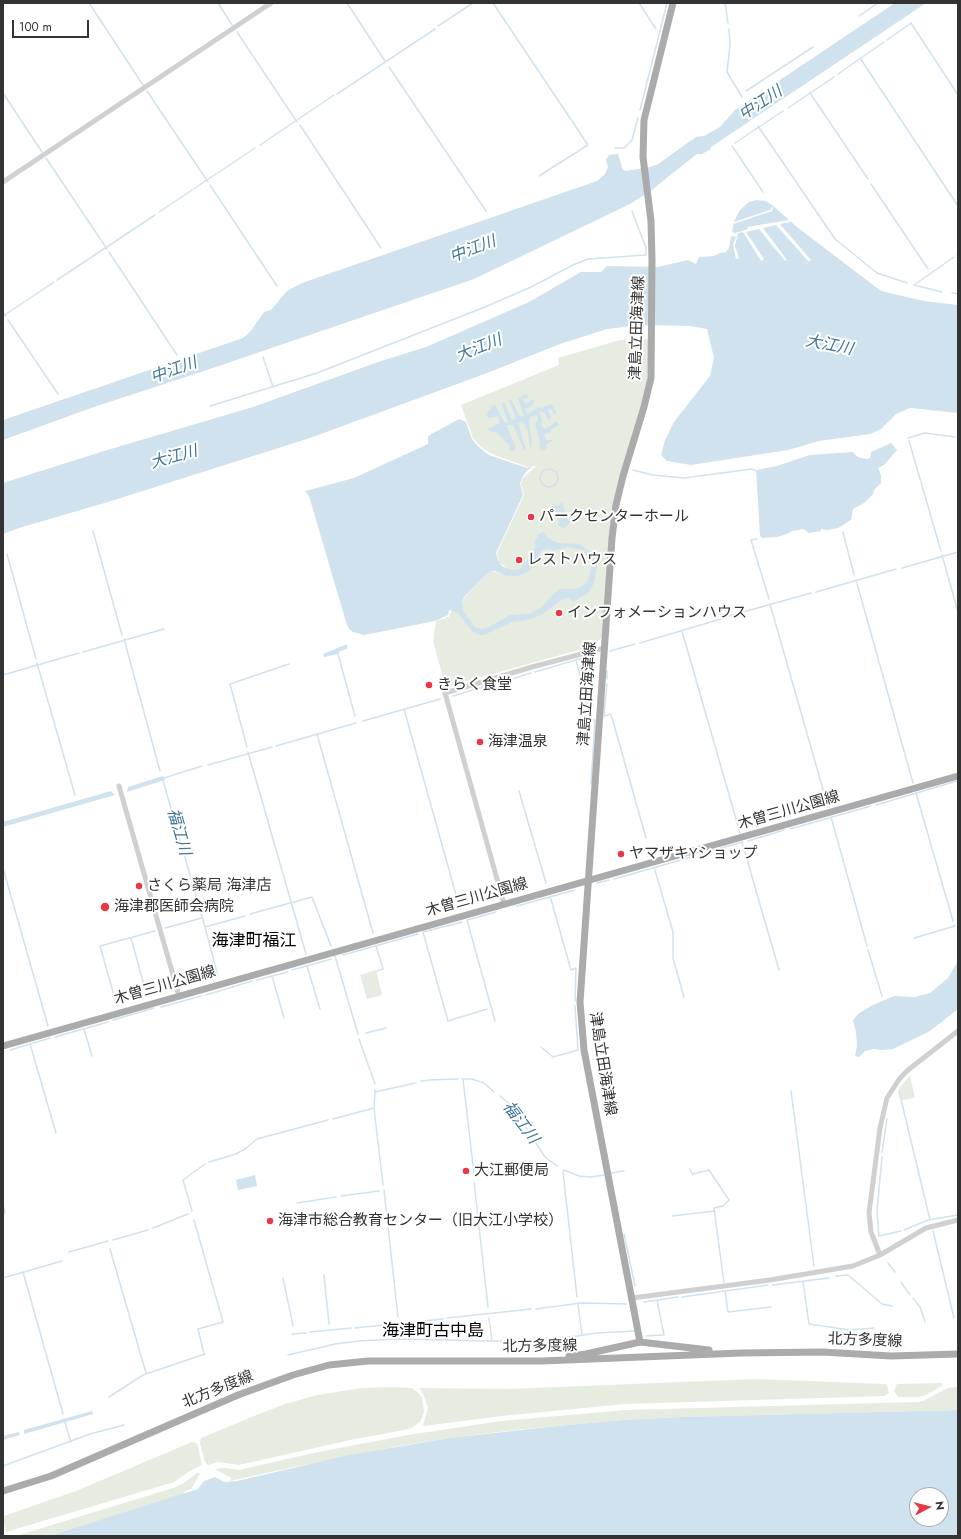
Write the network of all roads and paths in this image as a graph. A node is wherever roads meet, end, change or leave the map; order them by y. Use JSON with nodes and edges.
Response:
{"nodes":[{"id":1,"x":271,"y":3,"type":"edge"},
{"id":2,"x":673,"y":3,"type":"edge"},
{"id":3,"x":3,"y":182,"type":"edge"},
{"id":4,"x":604,"y":648,"type":"junction"},
{"id":5,"x":958,"y":776,"type":"edge"},
{"id":6,"x":119,"y":786,"type":"dead end"},
{"id":7,"x":588,"y":881,"type":"junction"},
{"id":8,"x":504,"y":904,"type":"junction"},
{"id":9,"x":179,"y":996,"type":"junction"},
{"id":10,"x":958,"y":1031,"type":"edge"},
{"id":11,"x":3,"y":1046,"type":"edge"},
{"id":12,"x":958,"y":1220,"type":"edge"},
{"id":13,"x":880,"y":1255,"type":"junction"},
{"id":14,"x":632,"y":1298,"type":"junction"},
{"id":15,"x":640,"y":1342,"type":"junction"},
{"id":16,"x":741,"y":1353,"type":"junction"},
{"id":17,"x":958,"y":1354,"type":"edge"},
{"id":18,"x":542,"y":1361,"type":"junction"},
{"id":19,"x":3,"y":1491,"type":"edge"}],
"edges":[{"from":1,"to":3,"type":"street"},
{"from":2,"to":4,"type":"main road","name":"津島立田海津線"},
{"from":4,"to":7,"type":"main road","name":"津島立田海津線"},
{"from":4,"to":8,"type":"street"},
{"from":5,"to":7,"type":"main road","name":"木曽三川公園線"},
{"from":6,"to":9,"type":"street"},
{"from":7,"to":8,"type":"main road","name":"木曽三川公園線"},
{"from":7,"to":14,"type":"main road","name":"津島立田海津線"},
{"from":8,"to":9,"type":"main road","name":"木曽三川公園線"},
{"from":9,"to":11,"type":"main road","name":"木曽三川公園線"},
{"from":10,"to":13,"type":"street"},
{"from":12,"to":13,"type":"street"},
{"from":13,"to":14,"type":"street"},
{"from":14,"to":15,"type":"main road","name":"津島立田海津線"},
{"from":15,"to":16,"type":"main road"},
{"from":15,"to":18,"type":"main road"},
{"from":16,"to":17,"type":"main road","name":"北方多度線"},
{"from":16,"to":18,"type":"main road","name":"北方多度線"},
{"from":18,"to":19,"type":"main road","name":"北方多度線"}]}
